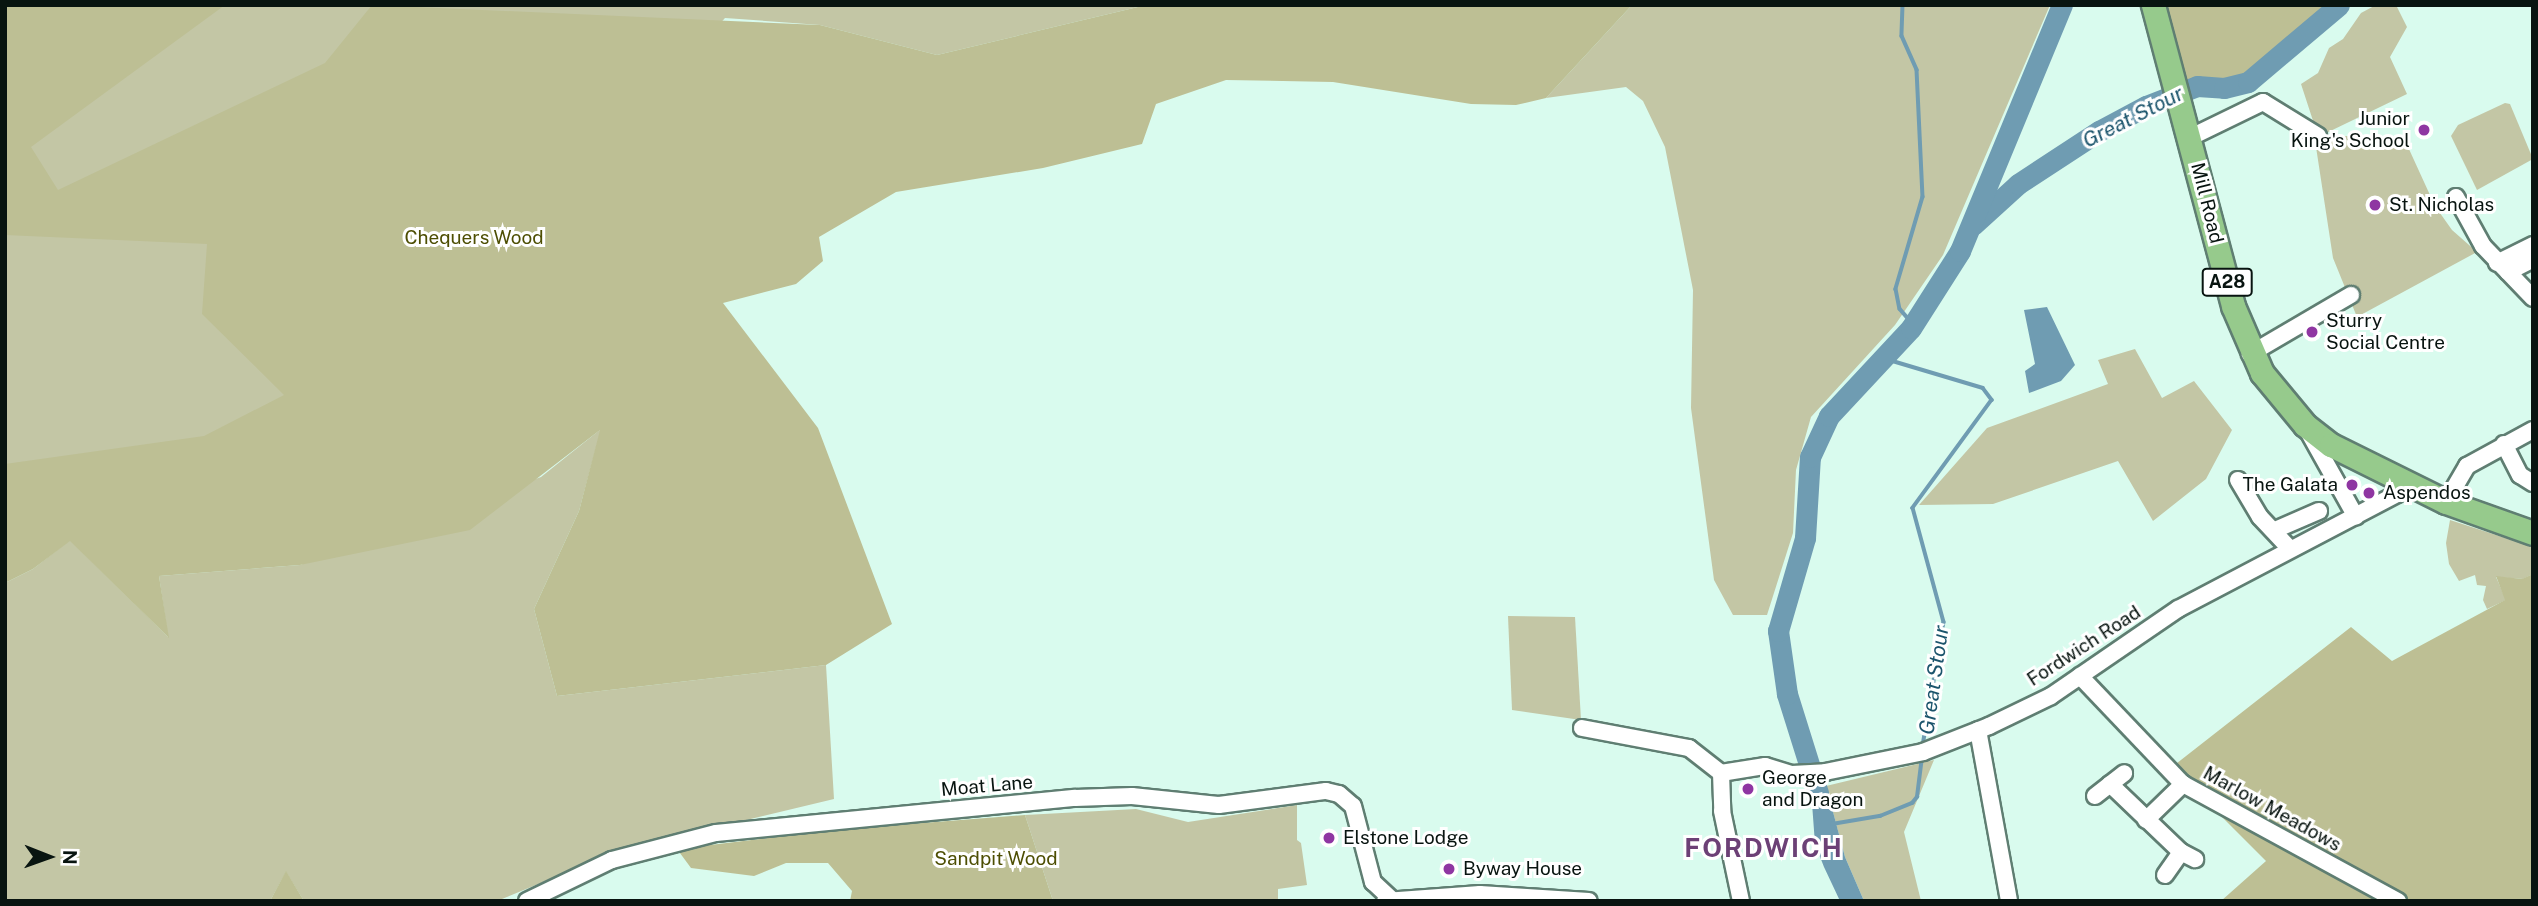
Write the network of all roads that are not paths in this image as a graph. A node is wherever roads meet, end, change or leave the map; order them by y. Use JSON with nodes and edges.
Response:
{"nodes":[{"id":1,"x":2153,"y":5,"type":"edge"},
{"id":2,"x":2189,"y":130,"type":"junction"},
{"id":3,"x":2318,"y":136,"type":"dead end"},
{"id":4,"x":2456,"y":197,"type":"dead end"},
{"id":5,"x":2533,"y":245,"type":"edge"},
{"id":6,"x":2533,"y":259,"type":"edge"},
{"id":7,"x":2502,"y":268,"type":"junction"},
{"id":8,"x":2351,"y":295,"type":"dead end"},
{"id":9,"x":2533,"y":298,"type":"edge"},
{"id":10,"x":2250,"y":354,"type":"junction"},
{"id":11,"x":2305,"y":425,"type":"junction"},
{"id":12,"x":2533,"y":430,"type":"edge"},
{"id":13,"x":2504,"y":444,"type":"junction"},
{"id":14,"x":2238,"y":480,"type":"dead end"},
{"id":15,"x":2402,"y":482,"type":"junction"},
{"id":16,"x":2533,"y":483,"type":"edge"},
{"id":17,"x":2446,"y":502,"type":"junction"},
{"id":18,"x":2319,"y":511,"type":"dead end"},
{"id":19,"x":2356,"y":517,"type":"junction"},
{"id":20,"x":2275,"y":530,"type":"junction"},
{"id":21,"x":2533,"y":533,"type":"edge"},
{"id":22,"x":2290,"y":549,"type":"junction"},
{"id":23,"x":2080,"y":676,"type":"junction"},
{"id":24,"x":1581,"y":728,"type":"dead end"},
{"id":25,"x":1978,"y":730,"type":"junction"},
{"id":26,"x":1721,"y":773,"type":"junction"},
{"id":27,"x":2124,"y":773,"type":"dead end"},
{"id":28,"x":2110,"y":784,"type":"junction"},
{"id":29,"x":2183,"y":784,"type":"junction"},
{"id":30,"x":2095,"y":796,"type":"dead end"},
{"id":31,"x":2146,"y":820,"type":"junction"},
{"id":32,"x":1999,"y":837,"type":"junction"},
{"id":33,"x":1983,"y":840,"type":"dead end"},
{"id":34,"x":2165,"y":875,"type":"dead end"},
{"id":35,"x":1388,"y":900,"type":"edge"},
{"id":36,"x":527,"y":901,"type":"edge"},
{"id":37,"x":1589,"y":901,"type":"edge"},
{"id":38,"x":1741,"y":901,"type":"edge"},
{"id":39,"x":2009,"y":901,"type":"edge"},
{"id":40,"x":2398,"y":901,"type":"edge"}],
"edges":[{"from":1,"to":2,"type":"highway","name":"Mill Road","number":"A28"},
{"from":2,"to":3,"type":"street"},
{"from":2,"to":10,"type":"highway","name":"Mill Road","number":"A28"},
{"from":4,"to":7,"type":"street"},
{"from":5,"to":7,"type":"street"},
{"from":6,"to":7,"type":"street"},
{"from":7,"to":9,"type":"street"},
{"from":8,"to":10,"type":"street"},
{"from":10,"to":11,"type":"highway","name":"Mill Road","number":"A28"},
{"from":11,"to":15,"type":"highway","number":"A28"},
{"from":11,"to":19,"type":"street"},
{"from":12,"to":13,"type":"street"},
{"from":13,"to":16,"type":"street"},
{"from":13,"to":17,"type":"street"},
{"from":14,"to":20,"type":"street"},
{"from":15,"to":17,"type":"highway","number":"A28"},
{"from":15,"to":19,"type":"street","name":"Fordwich Road"},
{"from":17,"to":21,"type":"highway","number":"A28"},
{"from":18,"to":20,"type":"street"},
{"from":19,"to":22,"type":"street","name":"Fordwich Road"},
{"from":20,"to":22,"type":"street"},
{"from":22,"to":23,"type":"street","name":"Fordwich Road"},
{"from":23,"to":25,"type":"street","name":"Fordwich Road"},
{"from":23,"to":29,"type":"street","name":"Marlow Meadows"},
{"from":24,"to":26,"type":"street"},
{"from":25,"to":26,"type":"street","name":"Fordwich Road"},
{"from":25,"to":32,"type":"street"},
{"from":26,"to":38,"type":"street"},
{"from":27,"to":28,"type":"street"},
{"from":28,"to":30,"type":"street"},
{"from":28,"to":31,"type":"street"},
{"from":29,"to":31,"type":"street"},
{"from":29,"to":40,"type":"street","name":"Marlow Meadows"},
{"from":31,"to":34,"type":"street"},
{"from":32,"to":33,"type":"street"},
{"from":32,"to":39,"type":"street"},
{"from":35,"to":36,"type":"street","name":"Moat Lane"},
{"from":35,"to":37,"type":"street"}]}
